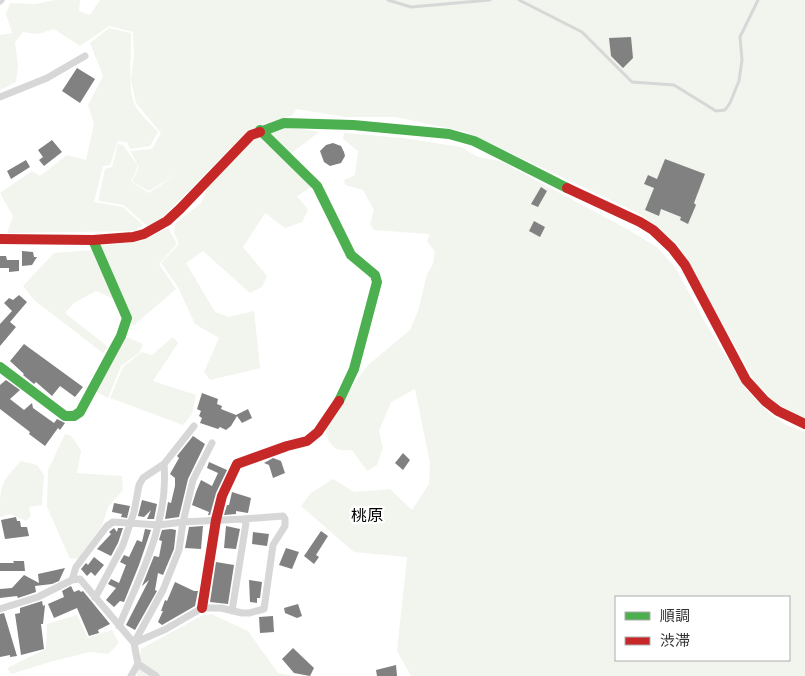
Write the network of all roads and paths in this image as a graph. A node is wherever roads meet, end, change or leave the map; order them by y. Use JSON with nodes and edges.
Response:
{"nodes":[{"id":1,"x":388,"y":0,"type":"edge"},
{"id":2,"x":490,"y":0,"type":"edge"},
{"id":3,"x":519,"y":0,"type":"edge"},
{"id":4,"x":758,"y":0,"type":"edge"},
{"id":5,"x":84,"y":56,"type":"dead end"},
{"id":6,"x":0,"y":97,"type":"edge"},
{"id":7,"x":260,"y":130,"type":"junction"},
{"id":8,"x":0,"y":239,"type":"edge"},
{"id":9,"x":93,"y":240,"type":"junction"},
{"id":10,"x":0,"y":367,"type":"edge"},
{"id":11,"x":805,"y":424,"type":"edge"},
{"id":12,"x":194,"y":426,"type":"dead end"},
{"id":13,"x":212,"y":443,"type":"dead end"},
{"id":14,"x":164,"y":464,"type":"junction"},
{"id":15,"x":244,"y":519,"type":"junction"},
{"id":16,"x":216,"y":520,"type":"junction"},
{"id":17,"x":183,"y":522,"type":"junction"},
{"id":18,"x":130,"y":524,"type":"junction"},
{"id":19,"x":159,"y":526,"type":"junction"},
{"id":20,"x":72,"y":580,"type":"junction"},
{"id":21,"x":95,"y":598,"type":"junction"},
{"id":22,"x":202,"y":608,"type":"junction"},
{"id":23,"x":0,"y":609,"type":"edge"},
{"id":24,"x":232,"y":611,"type":"junction"},
{"id":25,"x":119,"y":626,"type":"junction"},
{"id":26,"x":134,"y":643,"type":"junction"},
{"id":27,"x":138,"y":664,"type":"junction"},
{"id":28,"x":131,"y":676,"type":"edge"},
{"id":29,"x":156,"y":676,"type":"edge"}],
"edges":[{"from":1,"to":2,"type":"lane"},
{"from":3,"to":4,"type":"lane"},
{"from":5,"to":6,"type":"street"},
{"from":7,"to":9,"type":"street"},
{"from":7,"to":11,"type":"street"},
{"from":7,"to":16,"type":"street"},
{"from":8,"to":9,"type":"street"},
{"from":9,"to":10,"type":"street"},
{"from":12,"to":14,"type":"street"},
{"from":13,"to":17,"type":"street"},
{"from":14,"to":18,"type":"street"},
{"from":14,"to":19,"type":"street"},
{"from":15,"to":16,"type":"street"},
{"from":15,"to":24,"type":"street"},
{"from":15,"to":24,"type":"street"},
{"from":16,"to":17,"type":"street"},
{"from":16,"to":22,"type":"street"},
{"from":17,"to":19,"type":"street"},
{"from":17,"to":26,"type":"street"},
{"from":18,"to":19,"type":"street"},
{"from":18,"to":20,"type":"street"},
{"from":18,"to":21,"type":"street"},
{"from":19,"to":25,"type":"street"},
{"from":20,"to":21,"type":"street"},
{"from":20,"to":23,"type":"street"},
{"from":21,"to":25,"type":"street"},
{"from":22,"to":24,"type":"street"},
{"from":22,"to":26,"type":"street"},
{"from":25,"to":26,"type":"street"},
{"from":26,"to":27,"type":"street"},
{"from":27,"to":28,"type":"street"},
{"from":27,"to":29,"type":"street"}]}
